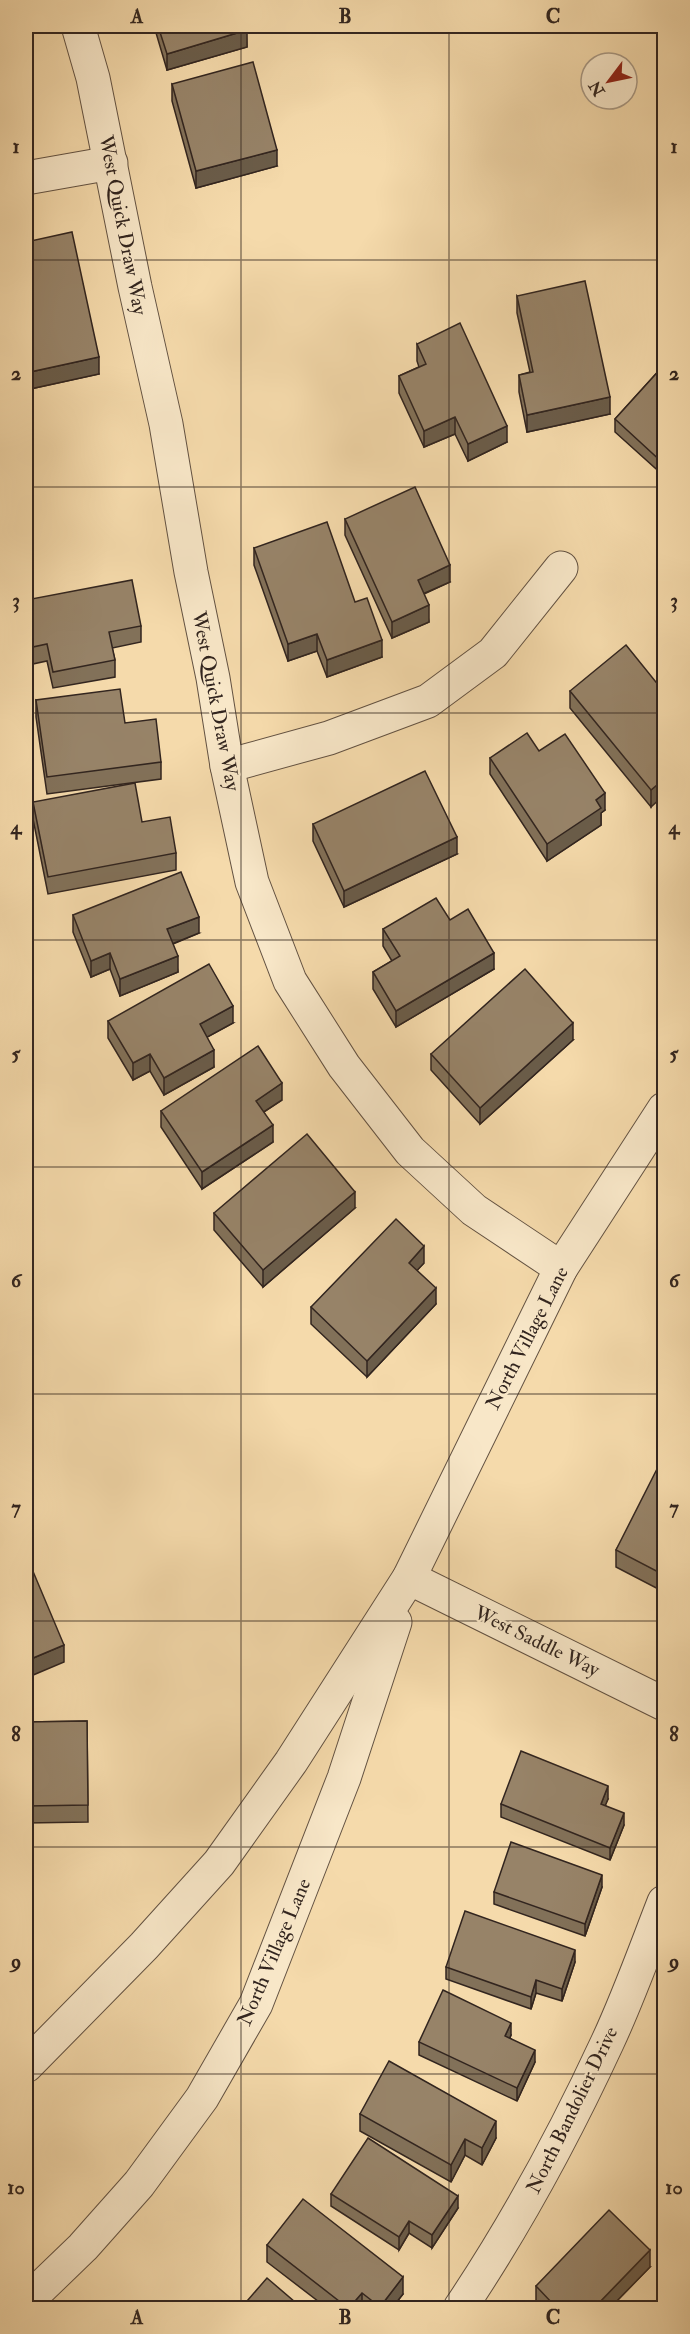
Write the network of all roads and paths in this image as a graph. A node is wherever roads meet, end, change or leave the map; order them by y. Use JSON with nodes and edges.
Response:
{"nodes":[{"id":1,"x":78,"y":26,"type":"edge"},
{"id":2,"x":111,"y":163,"type":"junction"},
{"id":3,"x":26,"y":178,"type":"edge"},
{"id":4,"x":561,"y":568,"type":"dead end"},
{"id":5,"x":227,"y":766,"type":"junction"},
{"id":6,"x":664,"y":1109,"type":"edge"},
{"id":7,"x":561,"y":1268,"type":"junction"},
{"id":8,"x":409,"y":1578,"type":"junction"},
{"id":9,"x":664,"y":1704,"type":"edge"},
{"id":10,"x":664,"y":1902,"type":"edge"},
{"id":11,"x":26,"y":2066,"type":"edge"},
{"id":12,"x":26,"y":2302,"type":"edge"},
{"id":13,"x":460,"y":2308,"type":"edge"}],
"edges":[{"from":1,"to":2,"type":"street","name":"West Quick Draw Way"},
{"from":2,"to":3,"type":"street"},
{"from":2,"to":5,"type":"street","name":"West Quick Draw Way"},
{"from":4,"to":5,"type":"street"},
{"from":5,"to":7,"type":"street","name":"West Quick Draw Way"},
{"from":6,"to":7,"type":"street","name":"North Village Lane"},
{"from":7,"to":8,"type":"street","name":"North Village Lane"},
{"from":8,"to":9,"type":"street","name":"West Saddle Way"},
{"from":8,"to":11,"type":"street","name":"North Village Lane"},
{"from":8,"to":12,"type":"street","name":"North Village Lane"},
{"from":10,"to":13,"type":"street","name":"North Bandolier Drive"}]}
